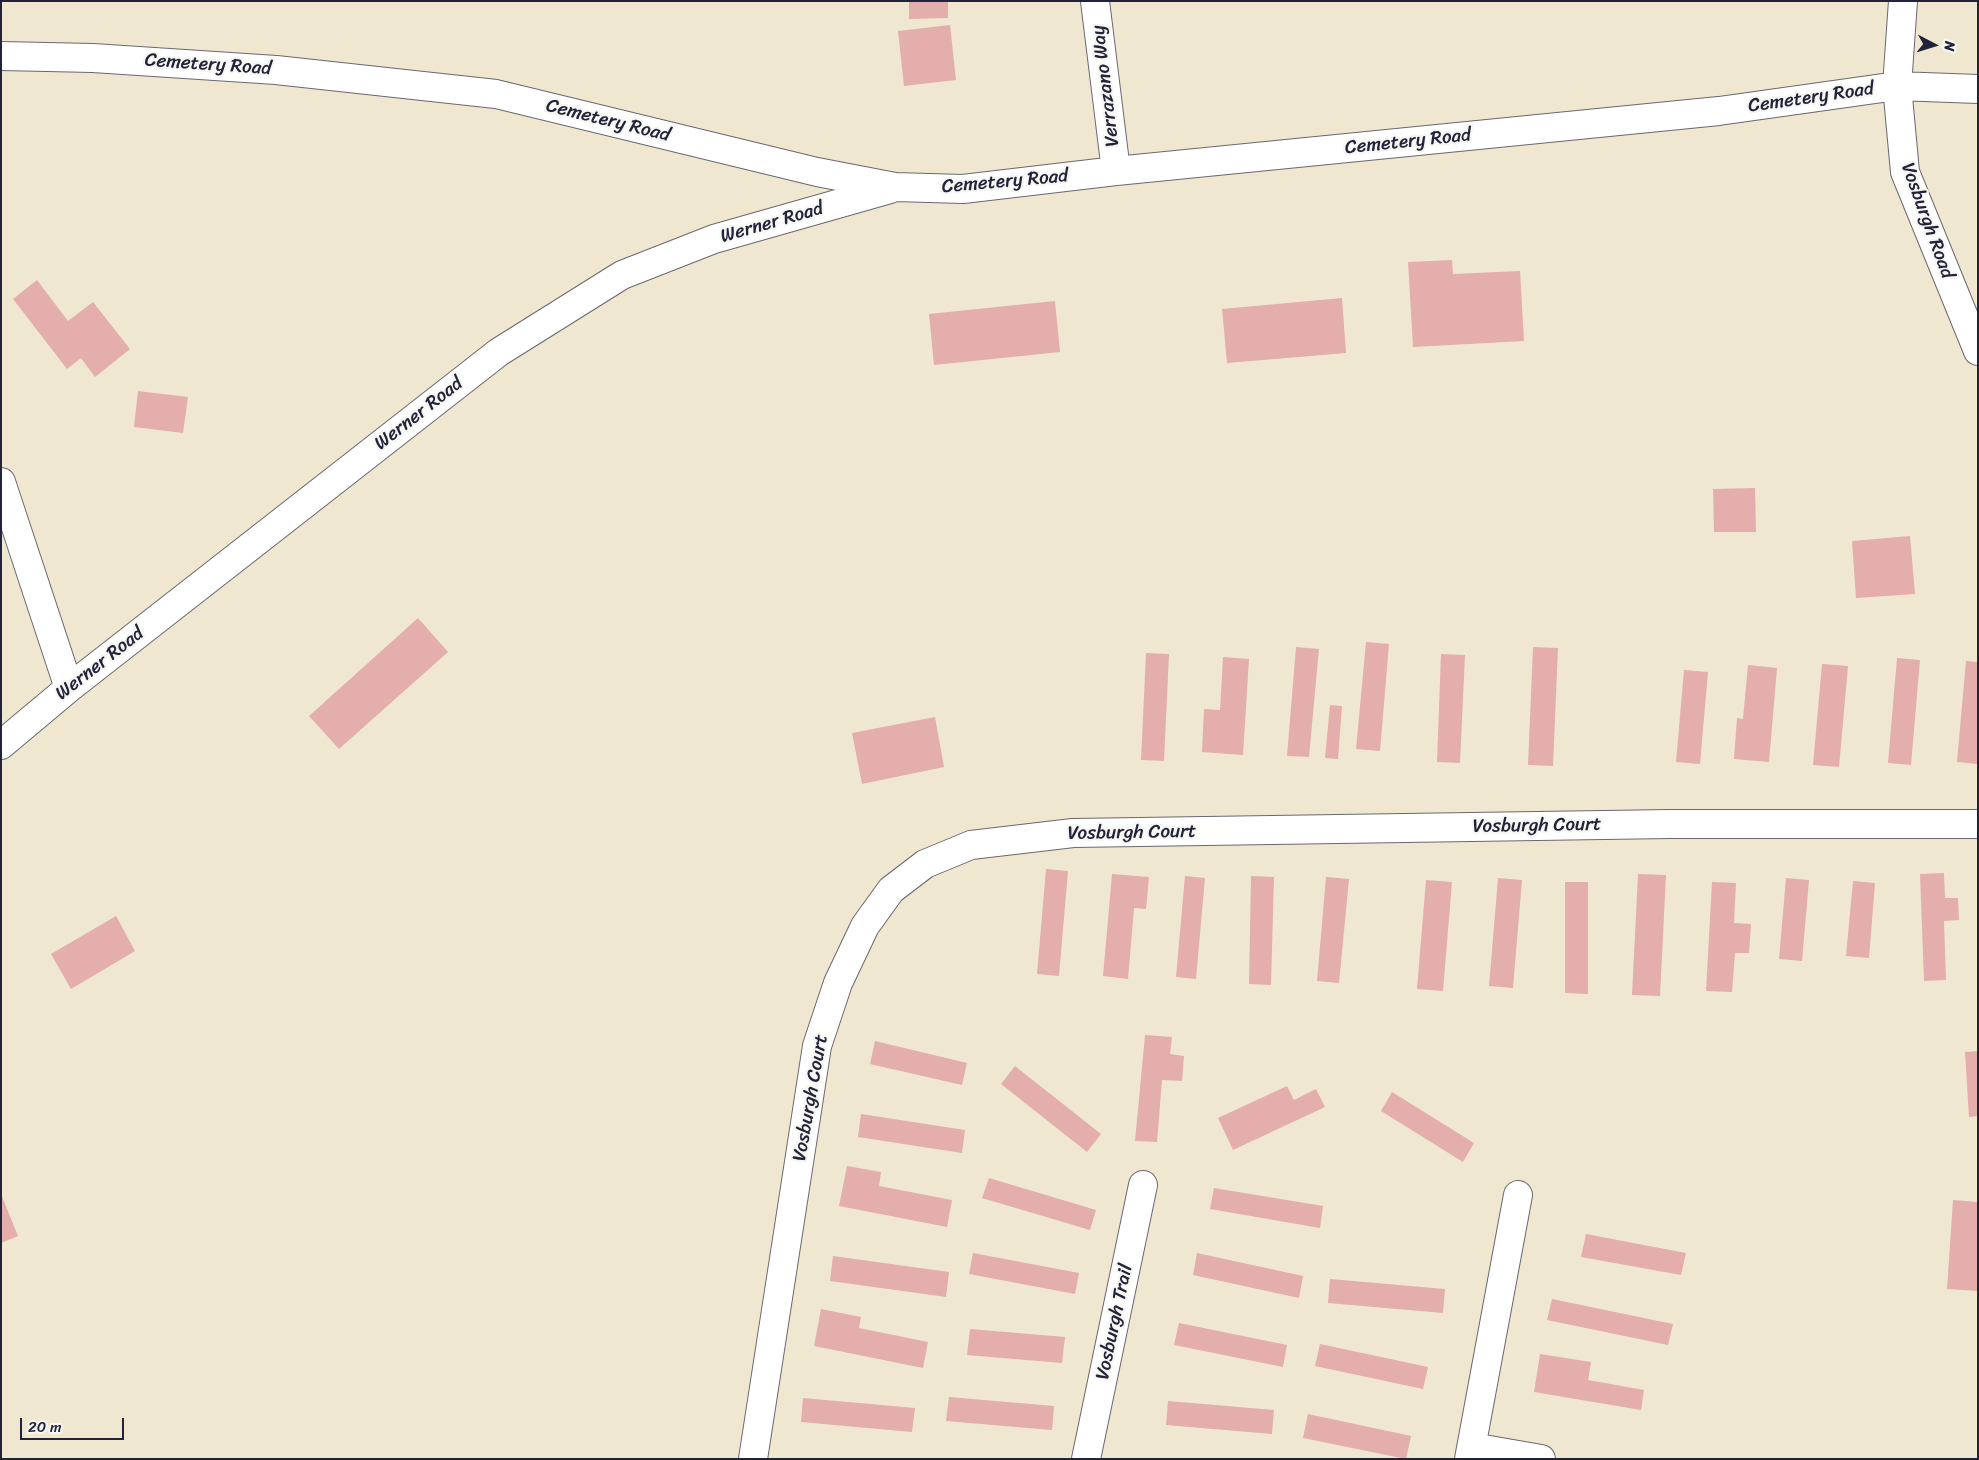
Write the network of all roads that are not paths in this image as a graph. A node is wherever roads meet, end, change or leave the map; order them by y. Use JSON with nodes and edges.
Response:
{"nodes":[{"id":1,"x":1096,"y":1,"type":"edge"},
{"id":2,"x":1903,"y":1,"type":"edge"},
{"id":3,"x":1,"y":56,"type":"edge"},
{"id":4,"x":1897,"y":86,"type":"junction"},
{"id":5,"x":1978,"y":88,"type":"edge"},
{"id":6,"x":1116,"y":170,"type":"junction"},
{"id":7,"x":895,"y":188,"type":"junction"},
{"id":8,"x":1978,"y":351,"type":"edge"},
{"id":9,"x":1,"y":482,"type":"edge"},
{"id":10,"x":70,"y":688,"type":"junction"},
{"id":11,"x":1,"y":745,"type":"edge"},
{"id":12,"x":1978,"y":824,"type":"edge"},
{"id":13,"x":1143,"y":1185,"type":"dead end"},
{"id":14,"x":1518,"y":1195,"type":"dead end"},
{"id":15,"x":1470,"y":1453,"type":"edge"},
{"id":16,"x":753,"y":1459,"type":"edge"},
{"id":17,"x":1086,"y":1459,"type":"edge"},
{"id":18,"x":1541,"y":1459,"type":"edge"}],
"edges":[{"from":1,"to":6,"type":"street","name":"Verrazano Way"},
{"from":2,"to":4,"type":"street","name":"Vosburgh Road"},
{"from":3,"to":7,"type":"street","name":"Cemetery Road"},
{"from":4,"to":5,"type":"street","name":"Cemetery Road"},
{"from":4,"to":6,"type":"street","name":"Cemetery Road"},
{"from":4,"to":8,"type":"street","name":"Vosburgh Road"},
{"from":6,"to":7,"type":"street","name":"Cemetery Road"},
{"from":7,"to":10,"type":"street","name":"Werner Road"},
{"from":9,"to":10,"type":"street"},
{"from":10,"to":11,"type":"street","name":"Werner Road"},
{"from":12,"to":16,"type":"street","name":"Vosburgh Court"},
{"from":13,"to":17,"type":"street","name":"Vosburgh Trail"},
{"from":14,"to":15,"type":"street"},
{"from":15,"to":18,"type":"street"}]}
